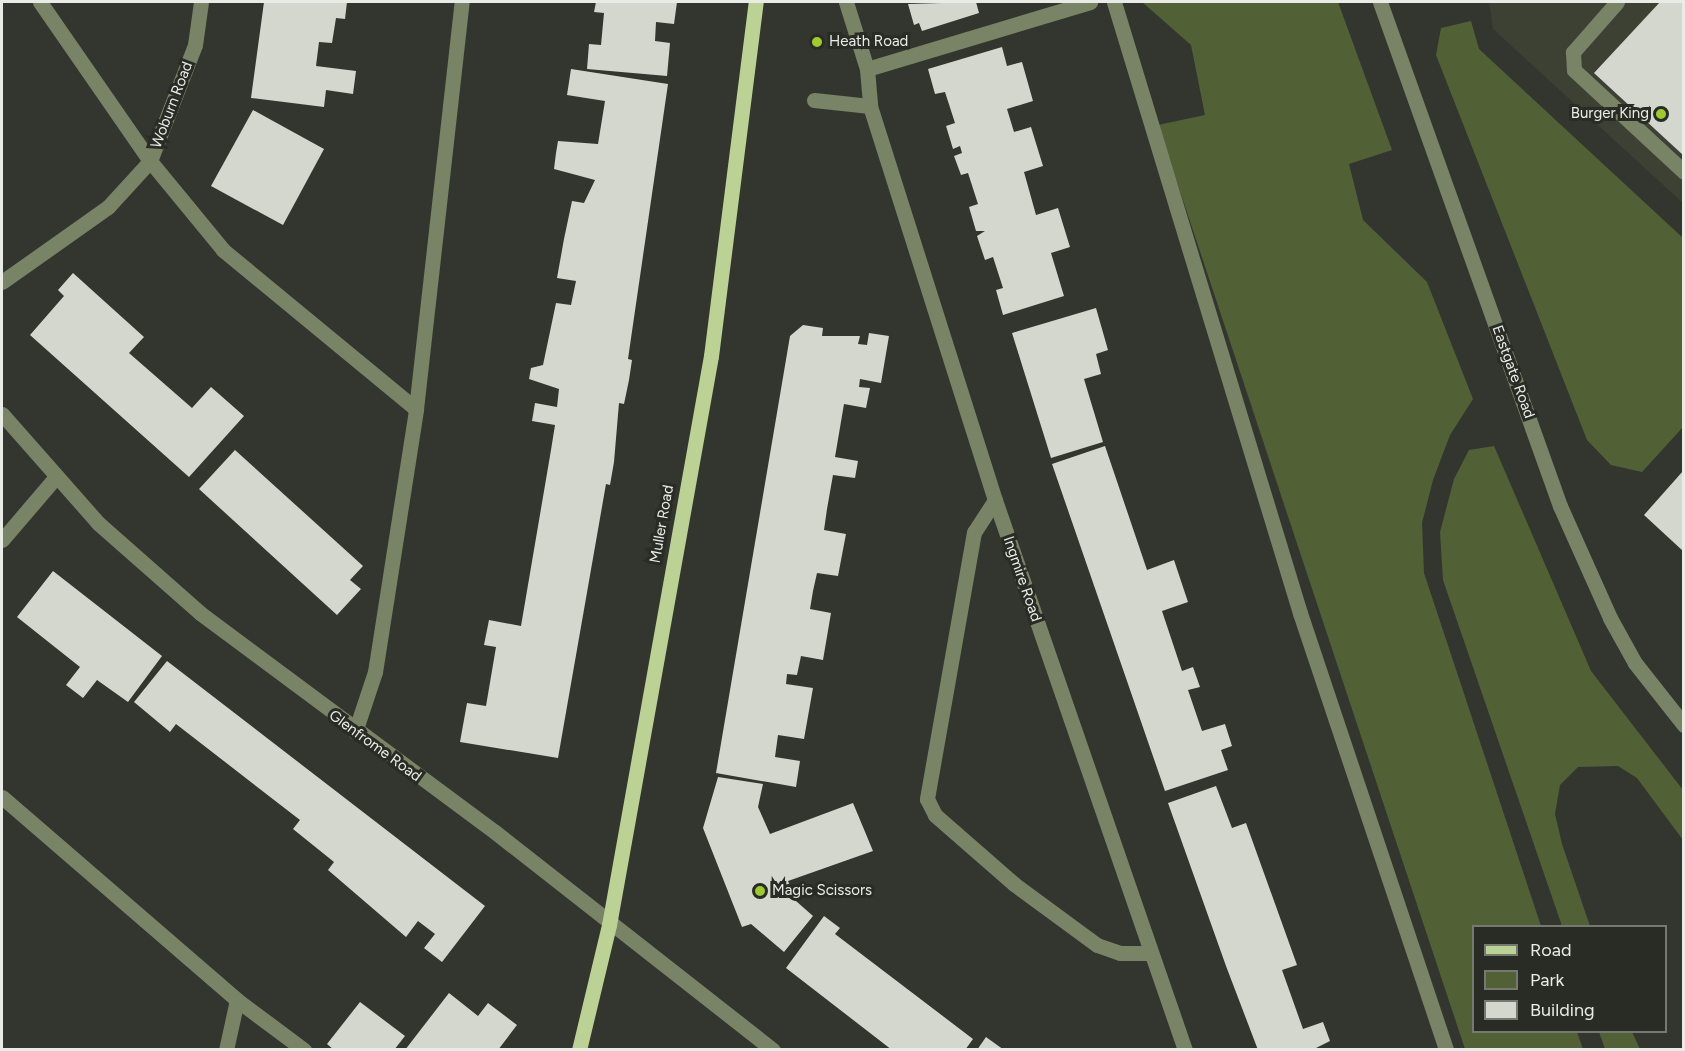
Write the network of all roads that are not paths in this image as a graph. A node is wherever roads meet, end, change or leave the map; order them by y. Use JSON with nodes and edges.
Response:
{"nodes":[{"id":1,"x":40,"y":2,"type":"edge"},
{"id":2,"x":201,"y":2,"type":"edge"},
{"id":3,"x":462,"y":2,"type":"edge"},
{"id":4,"x":756,"y":2,"type":"edge"},
{"id":5,"x":846,"y":2,"type":"edge"},
{"id":6,"x":1090,"y":2,"type":"edge"},
{"id":7,"x":1114,"y":2,"type":"edge"},
{"id":8,"x":1380,"y":2,"type":"edge"},
{"id":9,"x":1617,"y":2,"type":"edge"},
{"id":10,"x":867,"y":69,"type":"junction"},
{"id":11,"x":814,"y":100,"type":"dead end"},
{"id":12,"x":870,"y":106,"type":"junction"},
{"id":13,"x":150,"y":161,"type":"junction"},
{"id":14,"x":1683,"y":172,"type":"edge"},
{"id":15,"x":2,"y":282,"type":"edge"},
{"id":16,"x":416,"y":409,"type":"junction"},
{"id":17,"x":2,"y":414,"type":"edge"},
{"id":18,"x":55,"y":478,"type":"junction"},
{"id":19,"x":994,"y":500,"type":"junction"},
{"id":20,"x":2,"y":540,"type":"edge"},
{"id":21,"x":1683,"y":725,"type":"edge"},
{"id":22,"x":355,"y":732,"type":"junction"},
{"id":23,"x":2,"y":797,"type":"edge"},
{"id":24,"x":609,"y":925,"type":"junction"},
{"id":25,"x":1151,"y":952,"type":"junction"},
{"id":26,"x":237,"y":1000,"type":"junction"},
{"id":27,"x":226,"y":1050,"type":"edge"},
{"id":28,"x":304,"y":1050,"type":"edge"},
{"id":29,"x":579,"y":1050,"type":"edge"},
{"id":30,"x":773,"y":1050,"type":"edge"},
{"id":31,"x":1185,"y":1050,"type":"edge"},
{"id":32,"x":1446,"y":1050,"type":"edge"}],
"edges":[{"from":1,"to":13,"type":"street"},
{"from":2,"to":13,"type":"street","name":"Woburn Road"},
{"from":3,"to":16,"type":"street"},
{"from":4,"to":24,"type":"main road","name":"Muller Road"},
{"from":5,"to":10,"type":"street","name":"Ingmire Road"},
{"from":6,"to":10,"type":"street"},
{"from":7,"to":32,"type":"street"},
{"from":8,"to":21,"type":"street","name":"Eastgate Road"},
{"from":9,"to":14,"type":"street"},
{"from":10,"to":12,"type":"street","name":"Ingmire Road"},
{"from":11,"to":12,"type":"street"},
{"from":12,"to":19,"type":"street","name":"Ingmire Road"},
{"from":13,"to":15,"type":"street","name":"Woburn Road"},
{"from":13,"to":16,"type":"street"},
{"from":16,"to":22,"type":"street"},
{"from":17,"to":18,"type":"street","name":"Glenfrome Road"},
{"from":18,"to":20,"type":"street"},
{"from":18,"to":22,"type":"street","name":"Glenfrome Road"},
{"from":19,"to":25,"type":"street","name":"Ingmire Road"},
{"from":19,"to":25,"type":"street"},
{"from":22,"to":24,"type":"street","name":"Glenfrome Road"},
{"from":23,"to":26,"type":"street"},
{"from":24,"to":29,"type":"main road","name":"Muller Road"},
{"from":24,"to":30,"type":"street","name":"Glenfrome Road"},
{"from":25,"to":31,"type":"street","name":"Ingmire Road"},
{"from":26,"to":27,"type":"street"},
{"from":26,"to":28,"type":"street"}]}
